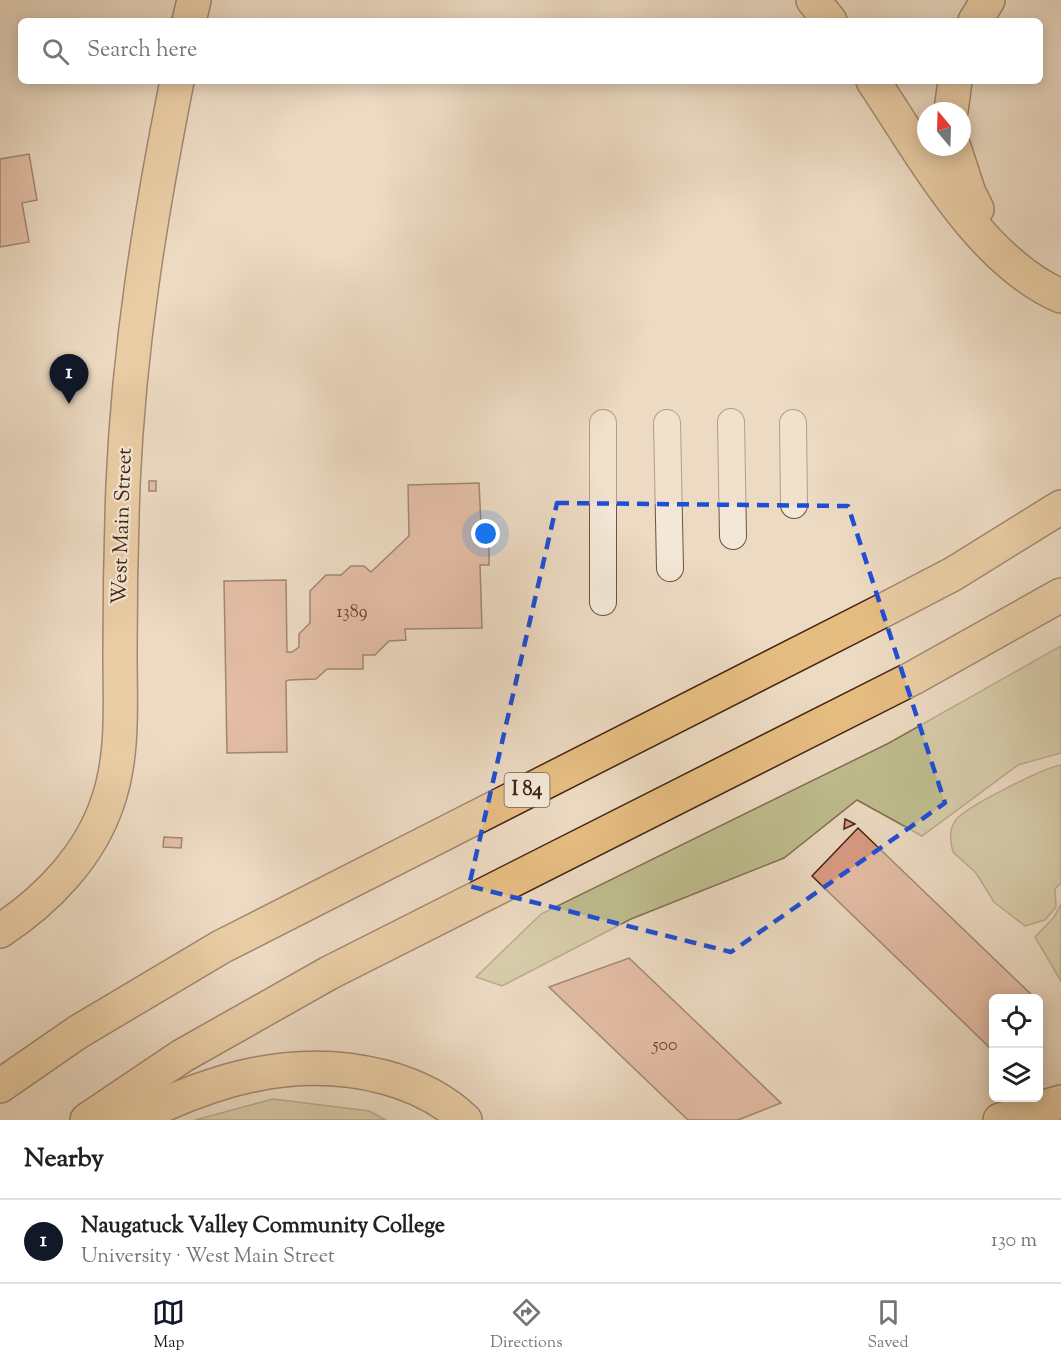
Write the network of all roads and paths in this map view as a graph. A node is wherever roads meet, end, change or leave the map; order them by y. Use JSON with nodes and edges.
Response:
{"nodes":[{"id":1,"x":194,"y":0,"type":"edge"},
{"id":2,"x":813,"y":0,"type":"edge"},
{"id":3,"x":988,"y":0,"type":"edge"},
{"id":4,"x":190,"y":18,"type":"edge"},
{"id":5,"x":828,"y":18,"type":"edge"},
{"id":6,"x":977,"y":18,"type":"edge"},
{"id":7,"x":176,"y":84,"type":"edge"},
{"id":8,"x":875,"y":84,"type":"edge"},
{"id":9,"x":955,"y":84,"type":"edge"},
{"id":10,"x":952,"y":102,"type":"edge"},
{"id":11,"x":957,"y":156,"type":"edge"},
{"id":12,"x":1058,"y":295,"type":"edge"},
{"id":13,"x":603,"y":423,"type":"dead end"},
{"id":14,"x":667,"y":423,"type":"dead end"},
{"id":15,"x":730,"y":423,"type":"dead end"},
{"id":16,"x":793,"y":423,"type":"dead end"},
{"id":17,"x":794,"y":505,"type":"dead end"},
{"id":18,"x":1061,"y":507,"type":"edge"},
{"id":19,"x":733,"y":536,"type":"dead end"},
{"id":20,"x":670,"y":568,"type":"dead end"},
{"id":21,"x":1061,"y":595,"type":"edge"},
{"id":22,"x":603,"y":603,"type":"dead end"},
{"id":23,"x":0,"y":931,"type":"edge"},
{"id":24,"x":0,"y":1086,"type":"edge"},
{"id":25,"x":1061,"y":1102,"type":"edge"},
{"id":26,"x":87,"y":1120,"type":"edge"},
{"id":27,"x":132,"y":1120,"type":"edge"},
{"id":28,"x":465,"y":1120,"type":"edge"},
{"id":29,"x":1000,"y":1120,"type":"edge"}],
"edges":[{"from":1,"to":4,"type":"main road"},
{"from":2,"to":5,"type":"main road"},
{"from":3,"to":6,"type":"main road"},
{"from":7,"to":23,"type":"main road","name":"West Main Street"},
{"from":8,"to":12,"type":"main road"},
{"from":9,"to":10,"type":"main road"},
{"from":11,"to":12,"type":"main road"},
{"from":13,"to":22,"type":"lane"},
{"from":14,"to":20,"type":"lane"},
{"from":15,"to":19,"type":"lane"},
{"from":16,"to":17,"type":"lane"},
{"from":18,"to":24,"type":"main road","number":"I 84"},
{"from":21,"to":26,"type":"main road"},
{"from":25,"to":29,"type":"main road"},
{"from":27,"to":28,"type":"main road"}]}
